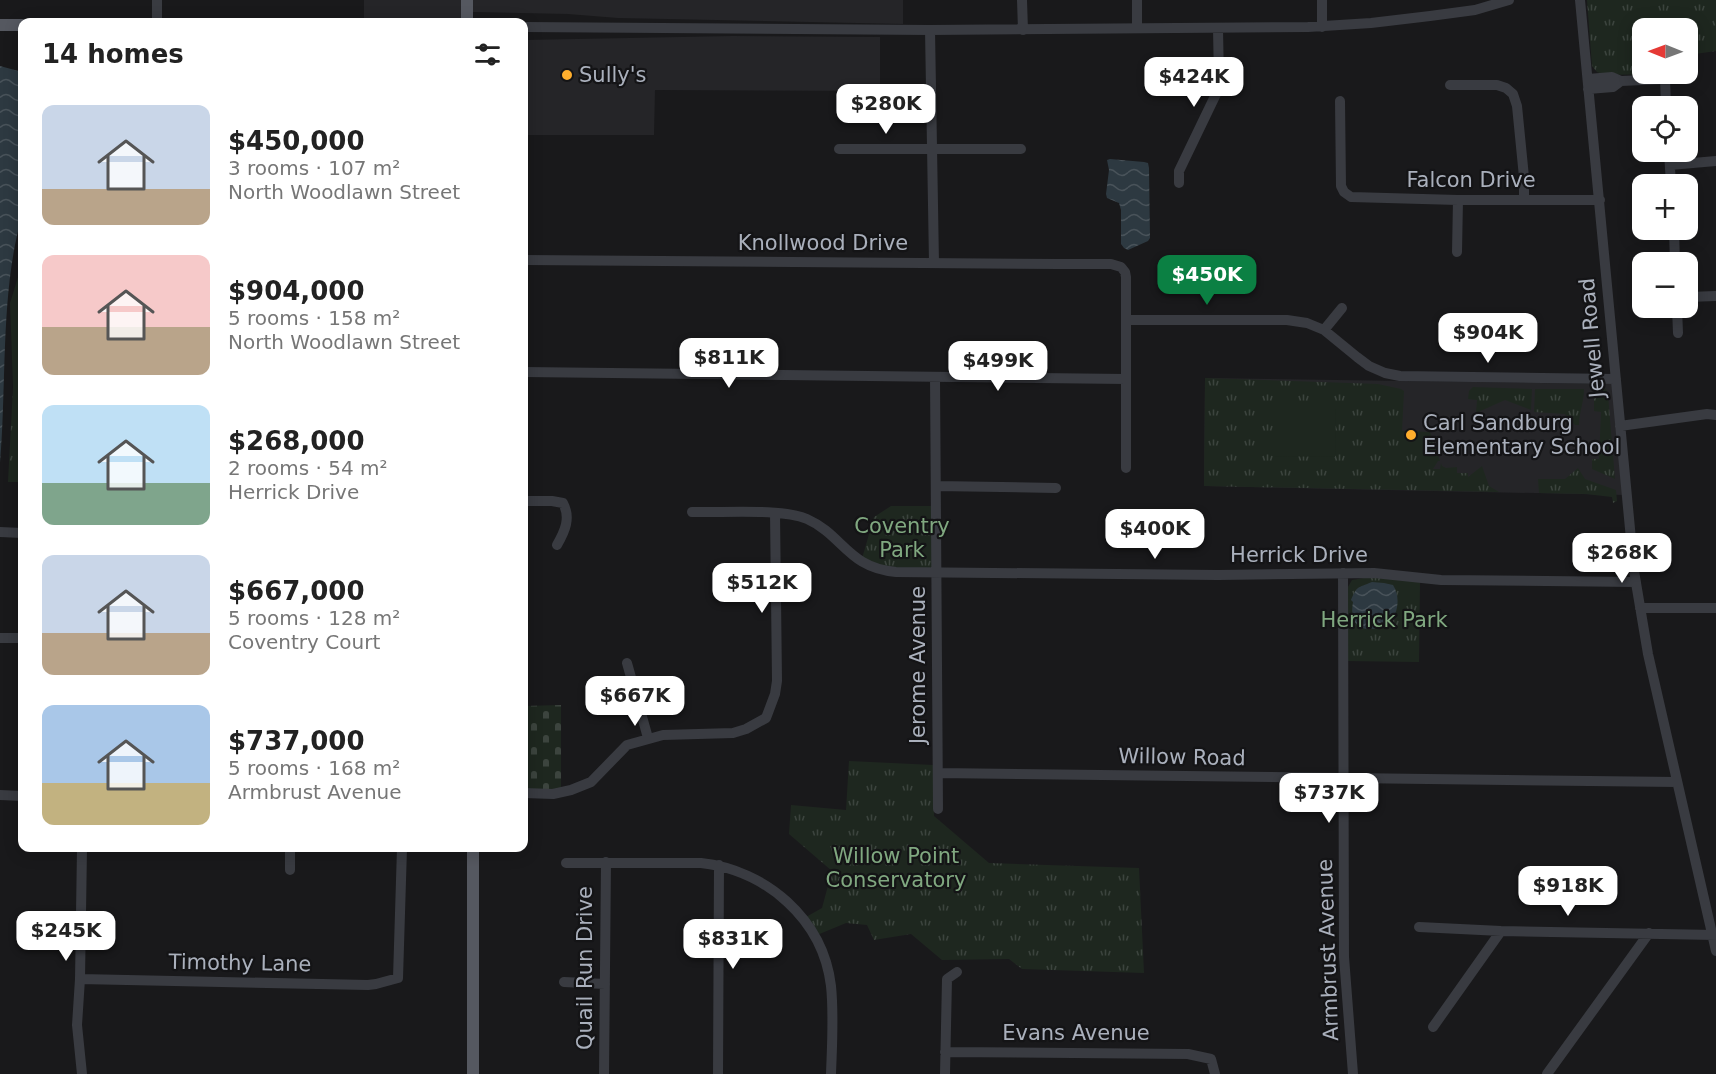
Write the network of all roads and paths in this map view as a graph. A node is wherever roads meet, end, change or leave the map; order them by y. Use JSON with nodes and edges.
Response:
{"nodes":[{"id":1,"x":157,"y":0,"type":"edge"},
{"id":2,"x":467,"y":0,"type":"edge"},
{"id":3,"x":1022,"y":0,"type":"edge"},
{"id":4,"x":1137,"y":0,"type":"edge"},
{"id":5,"x":1322,"y":0,"type":"edge"},
{"id":6,"x":1509,"y":0,"type":"edge"},
{"id":7,"x":1580,"y":0,"type":"edge"},
{"id":8,"x":157,"y":18,"type":"edge"},
{"id":9,"x":467,"y":18,"type":"edge"},
{"id":10,"x":0,"y":25,"type":"edge"},
{"id":11,"x":18,"y":25,"type":"edge"},
{"id":12,"x":528,"y":27,"type":"edge"},
{"id":13,"x":1322,"y":27,"type":"junction"},
{"id":14,"x":1137,"y":28,"type":"junction"},
{"id":15,"x":1218,"y":29,"type":"junction"},
{"id":16,"x":930,"y":30,"type":"junction"},
{"id":17,"x":1023,"y":30,"type":"junction"},
{"id":18,"x":1588,"y":84,"type":"junction"},
{"id":19,"x":1450,"y":85,"type":"dead end"},
{"id":20,"x":1666,"y":96,"type":"edge"},
{"id":21,"x":1340,"y":101,"type":"dead end"},
{"id":22,"x":933,"y":148,"type":"junction"},
{"id":23,"x":839,"y":149,"type":"dead end"},
{"id":24,"x":1021,"y":149,"type":"dead end"},
{"id":25,"x":1716,"y":161,"type":"edge"},
{"id":26,"x":1670,"y":162,"type":"edge"},
{"id":27,"x":1670,"y":165,"type":"junction"},
{"id":28,"x":1670,"y":174,"type":"edge"},
{"id":29,"x":1179,"y":183,"type":"dead end"},
{"id":30,"x":1458,"y":200,"type":"junction"},
{"id":31,"x":1524,"y":200,"type":"junction"},
{"id":32,"x":1600,"y":200,"type":"junction"},
{"id":33,"x":1457,"y":252,"type":"dead end"},
{"id":34,"x":528,"y":260,"type":"edge"},
{"id":35,"x":934,"y":263,"type":"junction"},
{"id":36,"x":1716,"y":296,"type":"edge"},
{"id":37,"x":1698,"y":297,"type":"edge"},
{"id":38,"x":1342,"y":309,"type":"dead end"},
{"id":39,"x":1677,"y":318,"type":"edge"},
{"id":40,"x":1127,"y":320,"type":"junction"},
{"id":41,"x":1324,"y":330,"type":"junction"},
{"id":42,"x":1678,"y":333,"type":"dead end"},
{"id":43,"x":528,"y":372,"type":"edge"},
{"id":44,"x":935,"y":377,"type":"junction"},
{"id":45,"x":1126,"y":379,"type":"junction"},
{"id":46,"x":1616,"y":379,"type":"junction"},
{"id":47,"x":1716,"y":415,"type":"edge"},
{"id":48,"x":1620,"y":426,"type":"junction"},
{"id":49,"x":1126,"y":468,"type":"dead end"},
{"id":50,"x":936,"y":486,"type":"junction"},
{"id":51,"x":1056,"y":488,"type":"dead end"},
{"id":52,"x":528,"y":501,"type":"edge"},
{"id":53,"x":692,"y":512,"type":"dead end"},
{"id":54,"x":776,"y":513,"type":"junction"},
{"id":55,"x":0,"y":532,"type":"edge"},
{"id":56,"x":18,"y":533,"type":"edge"},
{"id":57,"x":557,"y":545,"type":"dead end"},
{"id":58,"x":937,"y":572,"type":"junction"},
{"id":59,"x":1343,"y":573,"type":"junction"},
{"id":60,"x":1636,"y":582,"type":"junction"},
{"id":61,"x":1640,"y":608,"type":"junction"},
{"id":62,"x":1716,"y":608,"type":"edge"},
{"id":63,"x":0,"y":638,"type":"edge"},
{"id":64,"x":18,"y":639,"type":"edge"},
{"id":65,"x":627,"y":663,"type":"dead end"},
{"id":66,"x":648,"y":738,"type":"junction"},
{"id":67,"x":938,"y":773,"type":"junction"},
{"id":68,"x":1344,"y":778,"type":"junction"},
{"id":69,"x":1677,"y":782,"type":"junction"},
{"id":70,"x":528,"y":793,"type":"edge"},
{"id":71,"x":0,"y":795,"type":"edge"},
{"id":72,"x":18,"y":796,"type":"edge"},
{"id":73,"x":938,"y":809,"type":"dead end"},
{"id":74,"x":82,"y":852,"type":"edge"},
{"id":75,"x":290,"y":852,"type":"edge"},
{"id":76,"x":402,"y":852,"type":"edge"},
{"id":77,"x":473,"y":852,"type":"edge"},
{"id":78,"x":606,"y":862,"type":"junction"},
{"id":79,"x":566,"y":863,"type":"dead end"},
{"id":80,"x":719,"y":865,"type":"junction"},
{"id":81,"x":290,"y":870,"type":"dead end"},
{"id":82,"x":1419,"y":927,"type":"dead end"},
{"id":83,"x":1501,"y":931,"type":"junction"},
{"id":84,"x":1649,"y":933,"type":"junction"},
{"id":85,"x":1714,"y":935,"type":"edge"},
{"id":86,"x":1716,"y":951,"type":"edge"},
{"id":87,"x":957,"y":972,"type":"dead end"},
{"id":88,"x":80,"y":979,"type":"junction"},
{"id":89,"x":564,"y":982,"type":"dead end"},
{"id":90,"x":605,"y":984,"type":"junction"},
{"id":91,"x":1433,"y":1027,"type":"dead end"},
{"id":92,"x":945,"y":1052,"type":"junction"},
{"id":93,"x":82,"y":1074,"type":"edge"},
{"id":94,"x":473,"y":1074,"type":"edge"},
{"id":95,"x":604,"y":1074,"type":"edge"},
{"id":96,"x":718,"y":1074,"type":"edge"},
{"id":97,"x":831,"y":1074,"type":"edge"},
{"id":98,"x":945,"y":1074,"type":"edge"},
{"id":99,"x":1215,"y":1074,"type":"edge"},
{"id":100,"x":1353,"y":1074,"type":"edge"},
{"id":101,"x":1547,"y":1074,"type":"edge"}],
"edges":[{"from":1,"to":8,"type":"street"},
{"from":2,"to":9,"type":"main road"},
{"from":3,"to":17,"type":"street"},
{"from":4,"to":14,"type":"street"},
{"from":5,"to":13,"type":"street"},
{"from":6,"to":13,"type":"street"},
{"from":7,"to":18,"type":"street","name":"Jewell Road"},
{"from":10,"to":11,"type":"main road"},
{"from":12,"to":16,"type":"street"},
{"from":13,"to":15,"type":"street"},
{"from":14,"to":15,"type":"street"},
{"from":14,"to":17,"type":"street"},
{"from":15,"to":29,"type":"street"},
{"from":16,"to":17,"type":"street"},
{"from":16,"to":22,"type":"street"},
{"from":18,"to":20,"type":"street"},
{"from":18,"to":32,"type":"street","name":"Jewell Road"},
{"from":19,"to":31,"type":"street"},
{"from":21,"to":30,"type":"street","name":"Falcon Drive"},
{"from":22,"to":23,"type":"street"},
{"from":22,"to":24,"type":"street"},
{"from":22,"to":35,"type":"street"},
{"from":25,"to":27,"type":"street"},
{"from":26,"to":27,"type":"street"},
{"from":27,"to":28,"type":"street"},
{"from":30,"to":31,"type":"street","name":"Falcon Drive"},
{"from":30,"to":33,"type":"street"},
{"from":31,"to":32,"type":"street","name":"Falcon Drive"},
{"from":32,"to":46,"type":"street","name":"Jewell Road"},
{"from":34,"to":35,"type":"street","name":"Knollwood Drive"},
{"from":35,"to":40,"type":"street","name":"Knollwood Drive"},
{"from":36,"to":37,"type":"street"},
{"from":38,"to":41,"type":"street"},
{"from":39,"to":42,"type":"street"},
{"from":40,"to":41,"type":"street"},
{"from":40,"to":45,"type":"street"},
{"from":41,"to":46,"type":"street"},
{"from":43,"to":44,"type":"street"},
{"from":44,"to":45,"type":"street"},
{"from":44,"to":50,"type":"street","name":"Jerome Avenue"},
{"from":45,"to":49,"type":"street"},
{"from":46,"to":48,"type":"street","name":"Jewell Road"},
{"from":47,"to":48,"type":"street"},
{"from":48,"to":60,"type":"street","name":"Jewell Road"},
{"from":50,"to":51,"type":"street"},
{"from":50,"to":58,"type":"street","name":"Jerome Avenue"},
{"from":52,"to":57,"type":"street"},
{"from":53,"to":54,"type":"street","name":"Herrick Drive"},
{"from":54,"to":58,"type":"street","name":"Herrick Drive"},
{"from":54,"to":66,"type":"street"},
{"from":55,"to":56,"type":"street"},
{"from":58,"to":59,"type":"street","name":"Herrick Drive"},
{"from":58,"to":67,"type":"street","name":"Jerome Avenue"},
{"from":59,"to":60,"type":"street","name":"Herrick Drive"},
{"from":59,"to":68,"type":"street","name":"Armbrust Avenue"},
{"from":60,"to":61,"type":"street","name":"Jewell Road"},
{"from":61,"to":62,"type":"street"},
{"from":61,"to":69,"type":"street","name":"Jewell Road"},
{"from":63,"to":64,"type":"street"},
{"from":65,"to":66,"type":"street"},
{"from":66,"to":70,"type":"street"},
{"from":67,"to":68,"type":"street","name":"Willow Road"},
{"from":67,"to":73,"type":"street","name":"Jerome Avenue"},
{"from":68,"to":69,"type":"street","name":"Willow Road"},
{"from":68,"to":100,"type":"street","name":"Armbrust Avenue"},
{"from":69,"to":85,"type":"street","name":"Jewell Road"},
{"from":71,"to":72,"type":"street"},
{"from":74,"to":88,"type":"street"},
{"from":75,"to":81,"type":"street"},
{"from":76,"to":88,"type":"street","name":"Timothy Lane"},
{"from":77,"to":94,"type":"main road"},
{"from":78,"to":79,"type":"street"},
{"from":78,"to":80,"type":"street"},
{"from":78,"to":90,"type":"street","name":"Quail Run Drive"},
{"from":80,"to":96,"type":"street"},
{"from":80,"to":97,"type":"street"},
{"from":82,"to":83,"type":"street"},
{"from":83,"to":84,"type":"street"},
{"from":83,"to":91,"type":"street"},
{"from":84,"to":85,"type":"street"},
{"from":84,"to":101,"type":"street"},
{"from":85,"to":86,"type":"street","name":"Jewell Road"},
{"from":87,"to":92,"type":"street"},
{"from":88,"to":93,"type":"street"},
{"from":89,"to":90,"type":"street"},
{"from":90,"to":95,"type":"street","name":"Quail Run Drive"},
{"from":92,"to":98,"type":"street"},
{"from":92,"to":99,"type":"street","name":"Evans Avenue"}]}
